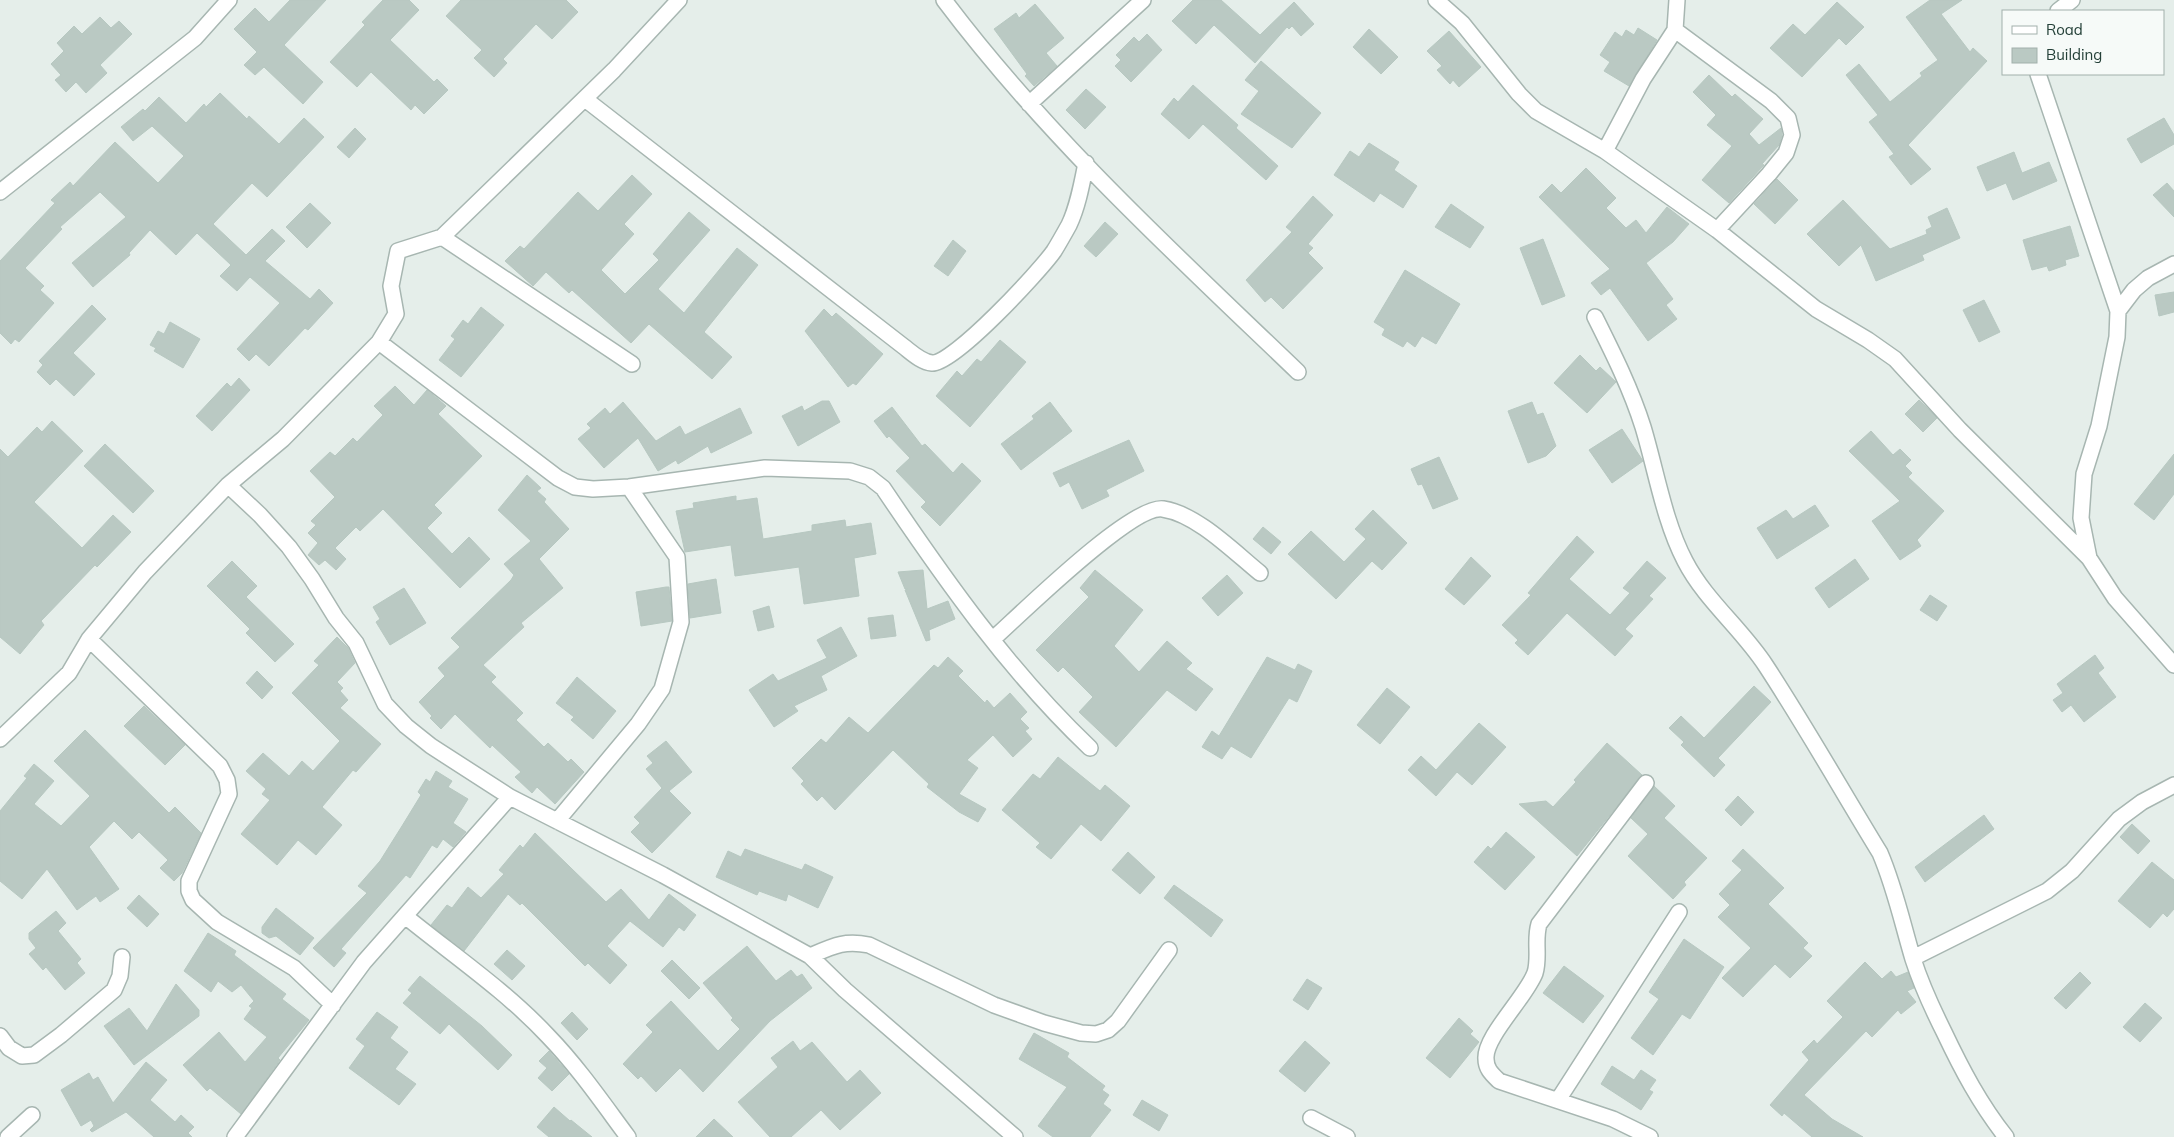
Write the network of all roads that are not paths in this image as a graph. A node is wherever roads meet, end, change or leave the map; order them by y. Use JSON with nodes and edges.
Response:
{"nodes":[{"id":1,"x":229,"y":0,"type":"edge"},
{"id":2,"x":679,"y":0,"type":"edge"},
{"id":3,"x":944,"y":0,"type":"edge"},
{"id":4,"x":1143,"y":0,"type":"edge"},
{"id":5,"x":1436,"y":0,"type":"edge"},
{"id":6,"x":1677,"y":0,"type":"edge"},
{"id":7,"x":2072,"y":0,"type":"edge"},
{"id":8,"x":2059,"y":10,"type":"edge"},
{"id":9,"x":1675,"y":30,"type":"junction"},
{"id":10,"x":2038,"y":75,"type":"edge"},
{"id":11,"x":585,"y":99,"type":"junction"},
{"id":12,"x":1029,"y":104,"type":"junction"},
{"id":13,"x":1605,"y":151,"type":"junction"},
{"id":14,"x":1086,"y":163,"type":"junction"},
{"id":15,"x":0,"y":192,"type":"edge"},
{"id":16,"x":1717,"y":230,"type":"junction"},
{"id":17,"x":442,"y":237,"type":"junction"},
{"id":18,"x":2174,"y":264,"type":"edge"},
{"id":19,"x":2118,"y":311,"type":"junction"},
{"id":20,"x":1595,"y":316,"type":"dead end"},
{"id":21,"x":378,"y":342,"type":"junction"},
{"id":22,"x":632,"y":364,"type":"dead end"},
{"id":23,"x":1298,"y":372,"type":"dead end"},
{"id":24,"x":228,"y":485,"type":"junction"},
{"id":25,"x":628,"y":487,"type":"junction"},
{"id":26,"x":2089,"y":558,"type":"junction"},
{"id":27,"x":1260,"y":573,"type":"dead end"},
{"id":28,"x":89,"y":639,"type":"junction"},
{"id":29,"x":993,"y":639,"type":"junction"},
{"id":30,"x":2174,"y":666,"type":"edge"},
{"id":31,"x":0,"y":740,"type":"edge"},
{"id":32,"x":1090,"y":748,"type":"dead end"},
{"id":33,"x":1646,"y":783,"type":"dead end"},
{"id":34,"x":2174,"y":785,"type":"edge"},
{"id":35,"x":510,"y":797,"type":"junction"},
{"id":36,"x":557,"y":822,"type":"junction"},
{"id":37,"x":1679,"y":912,"type":"dead end"},
{"id":38,"x":405,"y":916,"type":"junction"},
{"id":39,"x":1169,"y":950,"type":"dead end"},
{"id":40,"x":810,"y":956,"type":"junction"},
{"id":41,"x":122,"y":957,"type":"dead end"},
{"id":42,"x":1913,"y":958,"type":"junction"},
{"id":43,"x":333,"y":1006,"type":"junction"},
{"id":44,"x":0,"y":1036,"type":"edge"},
{"id":45,"x":1558,"y":1100,"type":"junction"},
{"id":46,"x":32,"y":1115,"type":"dead end"},
{"id":47,"x":1312,"y":1118,"type":"dead end"},
{"id":48,"x":8,"y":1137,"type":"edge"},
{"id":49,"x":235,"y":1137,"type":"edge"},
{"id":50,"x":628,"y":1137,"type":"edge"},
{"id":51,"x":1014,"y":1137,"type":"edge"},
{"id":52,"x":1347,"y":1137,"type":"edge"},
{"id":53,"x":1650,"y":1137,"type":"edge"},
{"id":54,"x":2006,"y":1137,"type":"edge"}],
"edges":[{"from":1,"to":15,"type":"street"},
{"from":2,"to":11,"type":"street"},
{"from":3,"to":12,"type":"street"},
{"from":4,"to":12,"type":"street"},
{"from":5,"to":13,"type":"street"},
{"from":6,"to":9,"type":"street"},
{"from":7,"to":8,"type":"street"},
{"from":9,"to":13,"type":"street"},
{"from":9,"to":16,"type":"street"},
{"from":10,"to":19,"type":"street"},
{"from":11,"to":14,"type":"street"},
{"from":11,"to":17,"type":"street"},
{"from":12,"to":14,"type":"street"},
{"from":13,"to":16,"type":"street"},
{"from":14,"to":23,"type":"street"},
{"from":16,"to":26,"type":"street"},
{"from":17,"to":21,"type":"street"},
{"from":17,"to":22,"type":"street"},
{"from":18,"to":19,"type":"street"},
{"from":19,"to":26,"type":"street"},
{"from":20,"to":42,"type":"street"},
{"from":21,"to":24,"type":"street"},
{"from":21,"to":25,"type":"street"},
{"from":24,"to":28,"type":"street"},
{"from":24,"to":35,"type":"street"},
{"from":25,"to":29,"type":"street"},
{"from":25,"to":36,"type":"street"},
{"from":26,"to":30,"type":"street"},
{"from":27,"to":29,"type":"street"},
{"from":28,"to":31,"type":"street"},
{"from":28,"to":43,"type":"street"},
{"from":29,"to":32,"type":"street"},
{"from":33,"to":45,"type":"street"},
{"from":34,"to":42,"type":"street"},
{"from":35,"to":36,"type":"street"},
{"from":35,"to":38,"type":"street"},
{"from":36,"to":40,"type":"street"},
{"from":37,"to":45,"type":"street"},
{"from":38,"to":43,"type":"street"},
{"from":38,"to":50,"type":"street"},
{"from":39,"to":40,"type":"street"},
{"from":40,"to":51,"type":"street"},
{"from":41,"to":44,"type":"street"},
{"from":42,"to":54,"type":"street"},
{"from":43,"to":49,"type":"street"},
{"from":45,"to":53,"type":"street"},
{"from":46,"to":48,"type":"street"},
{"from":47,"to":52,"type":"street"}]}
